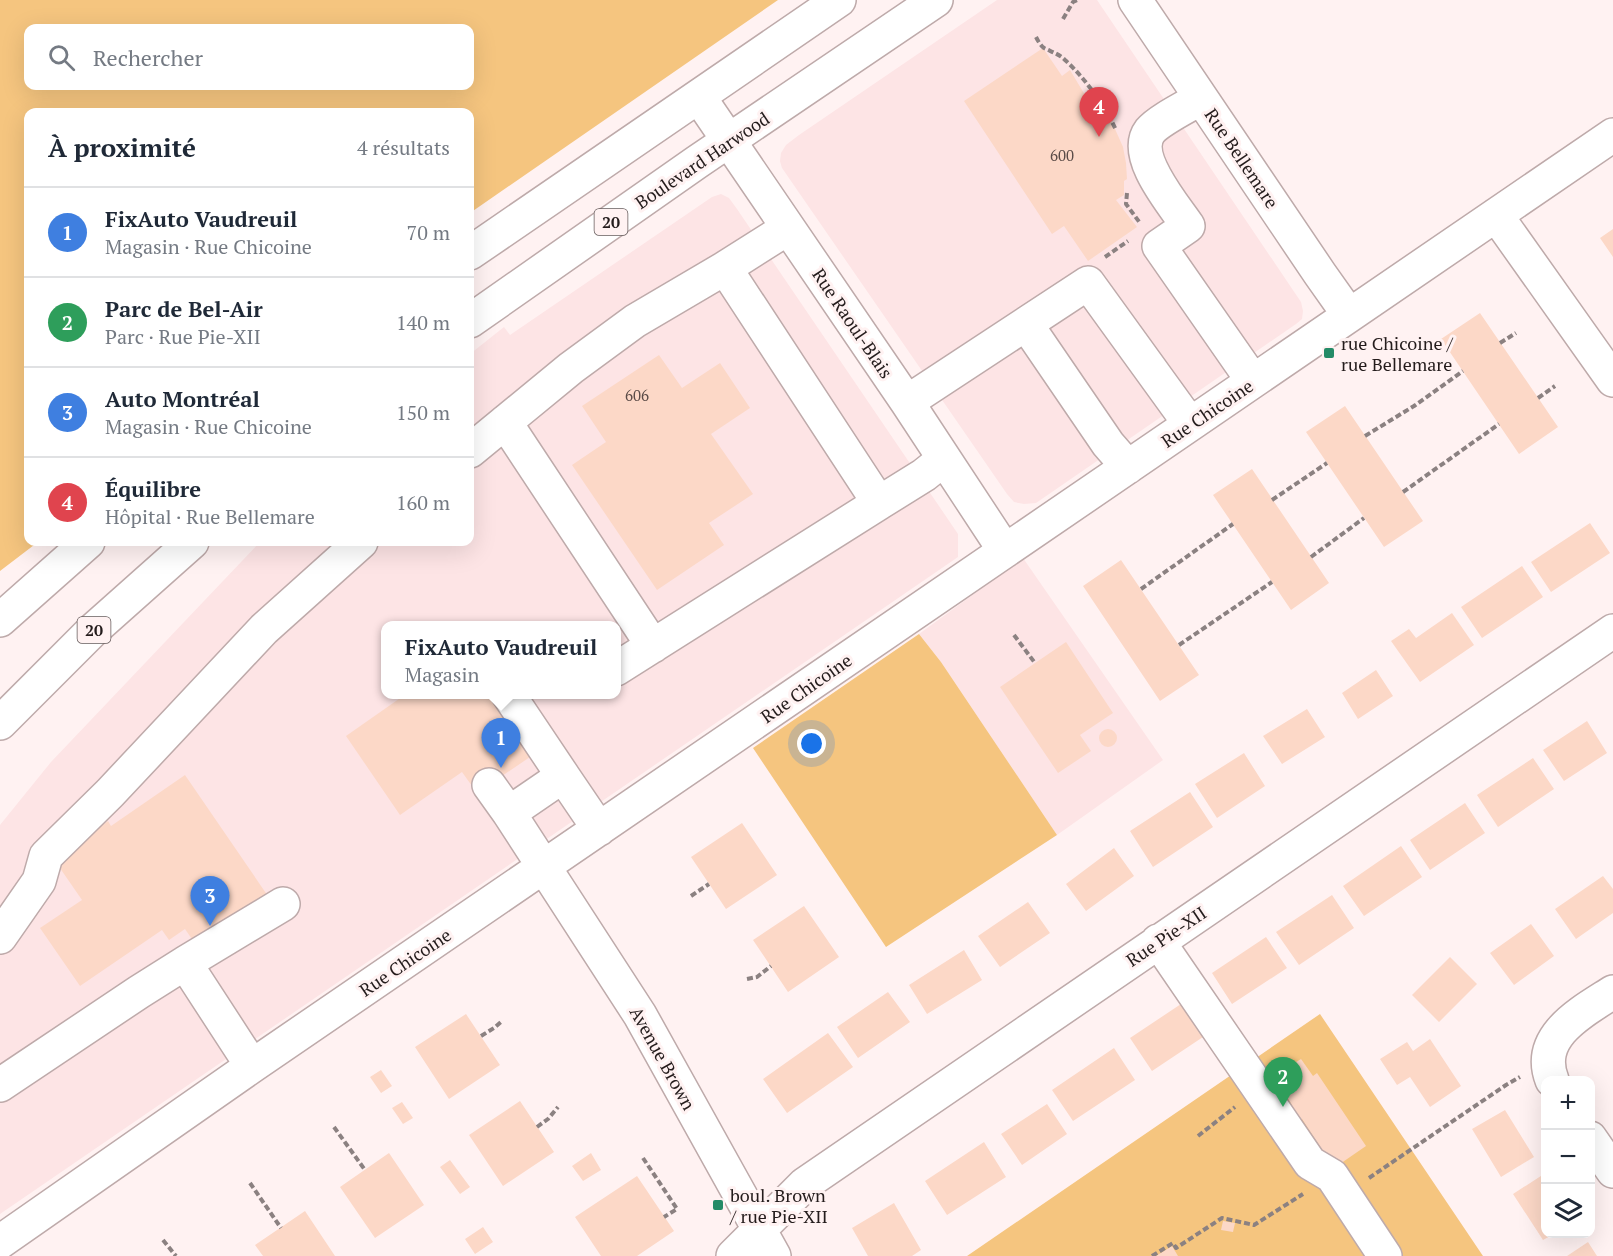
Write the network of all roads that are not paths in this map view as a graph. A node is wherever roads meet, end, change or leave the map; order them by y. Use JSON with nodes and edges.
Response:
{"nodes":[{"id":1,"x":839,"y":0,"type":"edge"},
{"id":2,"x":936,"y":0,"type":"edge"},
{"id":3,"x":1135,"y":0,"type":"edge"},
{"id":4,"x":699,"y":97,"type":"junction"},
{"id":5,"x":1201,"y":98,"type":"junction"},
{"id":6,"x":1613,"y":135,"type":"edge"},
{"id":7,"x":729,"y":141,"type":"junction"},
{"id":8,"x":1496,"y":215,"type":"junction"},
{"id":9,"x":788,"y":228,"type":"junction"},
{"id":10,"x":474,"y":250,"type":"edge"},
{"id":11,"x":724,"y":268,"type":"junction"},
{"id":12,"x":1349,"y":315,"type":"junction"},
{"id":13,"x":474,"y":318,"type":"edge"},
{"id":14,"x":1026,"y":324,"type":"junction"},
{"id":15,"x":1613,"y":380,"type":"edge"},
{"id":16,"x":1253,"y":381,"type":"junction"},
{"id":17,"x":907,"y":402,"type":"junction"},
{"id":18,"x":505,"y":422,"type":"junction"},
{"id":19,"x":1190,"y":424,"type":"junction"},
{"id":20,"x":474,"y":448,"type":"edge"},
{"id":21,"x":944,"y":459,"type":"junction"},
{"id":22,"x":1128,"y":467,"type":"junction"},
{"id":23,"x":879,"y":504,"type":"junction"},
{"id":24,"x":83,"y":546,"type":"edge"},
{"id":25,"x":188,"y":546,"type":"edge"},
{"id":26,"x":357,"y":546,"type":"edge"},
{"id":27,"x":1005,"y":551,"type":"junction"},
{"id":28,"x":0,"y":620,"type":"edge"},
{"id":29,"x":1613,"y":631,"type":"edge"},
{"id":30,"x":653,"y":646,"type":"junction"},
{"id":31,"x":621,"y":666,"type":"edge"},
{"id":32,"x":510,"y":699,"type":"edge"},
{"id":33,"x":0,"y":723,"type":"edge"},
{"id":34,"x":562,"y":776,"type":"junction"},
{"id":35,"x":489,"y":785,"type":"dead end"},
{"id":36,"x":509,"y":813,"type":"junction"},
{"id":37,"x":599,"y":829,"type":"junction"},
{"id":38,"x":544,"y":866,"type":"junction"},
{"id":39,"x":283,"y":904,"type":"dead end"},
{"id":40,"x":0,"y":937,"type":"edge"},
{"id":41,"x":1158,"y":941,"type":"junction"},
{"id":42,"x":185,"y":963,"type":"junction"},
{"id":43,"x":1613,"y":992,"type":"edge"},
{"id":44,"x":252,"y":1066,"type":"junction"},
{"id":45,"x":1540,"y":1077,"type":"edge"},
{"id":46,"x":0,"y":1085,"type":"edge"},
{"id":47,"x":1595,"y":1145,"type":"edge"},
{"id":48,"x":1613,"y":1171,"type":"edge"},
{"id":49,"x":766,"y":1242,"type":"edge"},
{"id":50,"x":9,"y":1245,"type":"edge"},
{"id":51,"x":733,"y":1256,"type":"edge"},
{"id":52,"x":1385,"y":1256,"type":"edge"}],
"edges":[{"from":1,"to":4,"type":"main road"},
{"from":2,"to":7,"type":"main road","name":"Boulevard Harwood","number":"20"},
{"from":3,"to":5,"type":"main road","name":"Rue Bellemare"},
{"from":4,"to":7,"type":"main road","name":"Rue Raoul-Blais"},
{"from":4,"to":10,"type":"main road"},
{"from":5,"to":12,"type":"main road","name":"Rue Bellemare"},
{"from":5,"to":16,"type":"main road"},
{"from":6,"to":8,"type":"main road","name":"Rue Chicoine"},
{"from":7,"to":9,"type":"main road","name":"Rue Raoul-Blais"},
{"from":7,"to":13,"type":"main road","name":"Boulevard Harwood","number":"20"},
{"from":8,"to":12,"type":"main road","name":"Rue Chicoine"},
{"from":8,"to":15,"type":"main road"},
{"from":9,"to":11,"type":"main road"},
{"from":9,"to":17,"type":"main road","name":"Rue Raoul-Blais"},
{"from":11,"to":18,"type":"main road"},
{"from":11,"to":23,"type":"main road"},
{"from":12,"to":16,"type":"main road","name":"Rue Chicoine"},
{"from":14,"to":17,"type":"main road"},
{"from":14,"to":19,"type":"main road"},
{"from":14,"to":22,"type":"main road"},
{"from":16,"to":19,"type":"main road","name":"Rue Chicoine"},
{"from":17,"to":21,"type":"main road","name":"Rue Raoul-Blais"},
{"from":18,"to":20,"type":"main road"},
{"from":18,"to":30,"type":"main road"},
{"from":19,"to":22,"type":"main road","name":"Rue Chicoine"},
{"from":21,"to":23,"type":"main road"},
{"from":21,"to":27,"type":"main road","name":"Rue Raoul-Blais"},
{"from":22,"to":27,"type":"main road","name":"Rue Chicoine"},
{"from":23,"to":30,"type":"main road"},
{"from":24,"to":28,"type":"main road"},
{"from":25,"to":33,"type":"main road","number":"20"},
{"from":26,"to":40,"type":"main road"},
{"from":27,"to":37,"type":"main road","name":"Rue Chicoine"},
{"from":29,"to":41,"type":"main road","name":"Rue Pie-XII"},
{"from":30,"to":31,"type":"main road"},
{"from":32,"to":34,"type":"main road"},
{"from":34,"to":36,"type":"main road"},
{"from":34,"to":37,"type":"main road"},
{"from":35,"to":36,"type":"main road","name":"Avenue Brown"},
{"from":36,"to":38,"type":"main road","name":"Avenue Brown"},
{"from":37,"to":38,"type":"main road","name":"Rue Chicoine"},
{"from":38,"to":44,"type":"main road","name":"Rue Chicoine"},
{"from":38,"to":49,"type":"main road","name":"Avenue Brown"},
{"from":39,"to":42,"type":"main road"},
{"from":41,"to":49,"type":"main road","name":"Rue Pie-XII"},
{"from":41,"to":52,"type":"main road"},
{"from":42,"to":44,"type":"main road"},
{"from":42,"to":46,"type":"main road"},
{"from":43,"to":45,"type":"main road"},
{"from":44,"to":50,"type":"main road","name":"Rue Chicoine"},
{"from":47,"to":48,"type":"main road"},
{"from":49,"to":51,"type":"main road","name":"Rue Pie-XII"}]}
